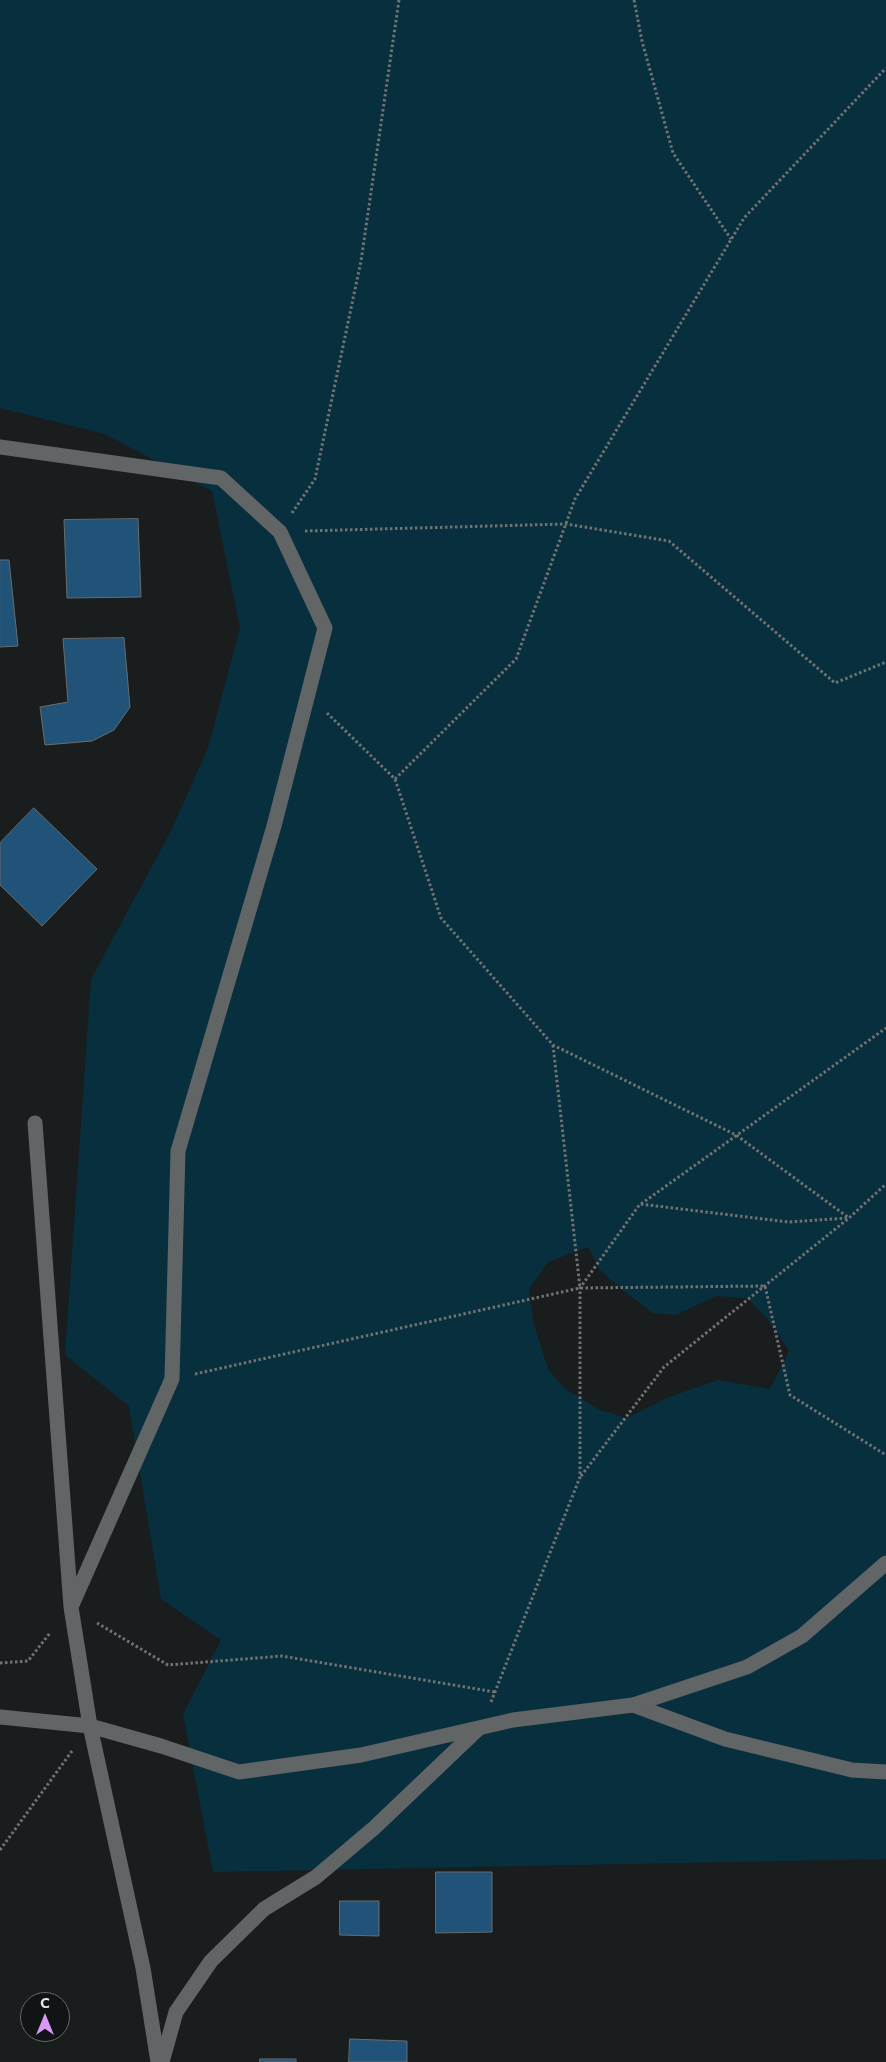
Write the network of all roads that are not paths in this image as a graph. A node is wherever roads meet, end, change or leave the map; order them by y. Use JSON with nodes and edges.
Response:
{"nodes":[{"id":1,"x":0,"y":447,"type":"edge"},
{"id":2,"x":35,"y":1123,"type":"dead end"},
{"id":3,"x":886,"y":1563,"type":"edge"},
{"id":4,"x":71,"y":1607,"type":"junction"},
{"id":5,"x":633,"y":1705,"type":"junction"},
{"id":6,"x":0,"y":1717,"type":"edge"},
{"id":7,"x":90,"y":1726,"type":"junction"},
{"id":8,"x":478,"y":1729,"type":"junction"},
{"id":9,"x":886,"y":1772,"type":"edge"},
{"id":10,"x":158,"y":2062,"type":"edge"},
{"id":11,"x":162,"y":2062,"type":"edge"}],
"edges":[{"from":1,"to":4,"type":"street"},
{"from":2,"to":4,"type":"street"},
{"from":3,"to":5,"type":"street"},
{"from":4,"to":7,"type":"street"},
{"from":5,"to":8,"type":"street"},
{"from":5,"to":9,"type":"street"},
{"from":6,"to":7,"type":"street"},
{"from":7,"to":8,"type":"street"},
{"from":7,"to":10,"type":"street"},
{"from":8,"to":11,"type":"street"}]}
